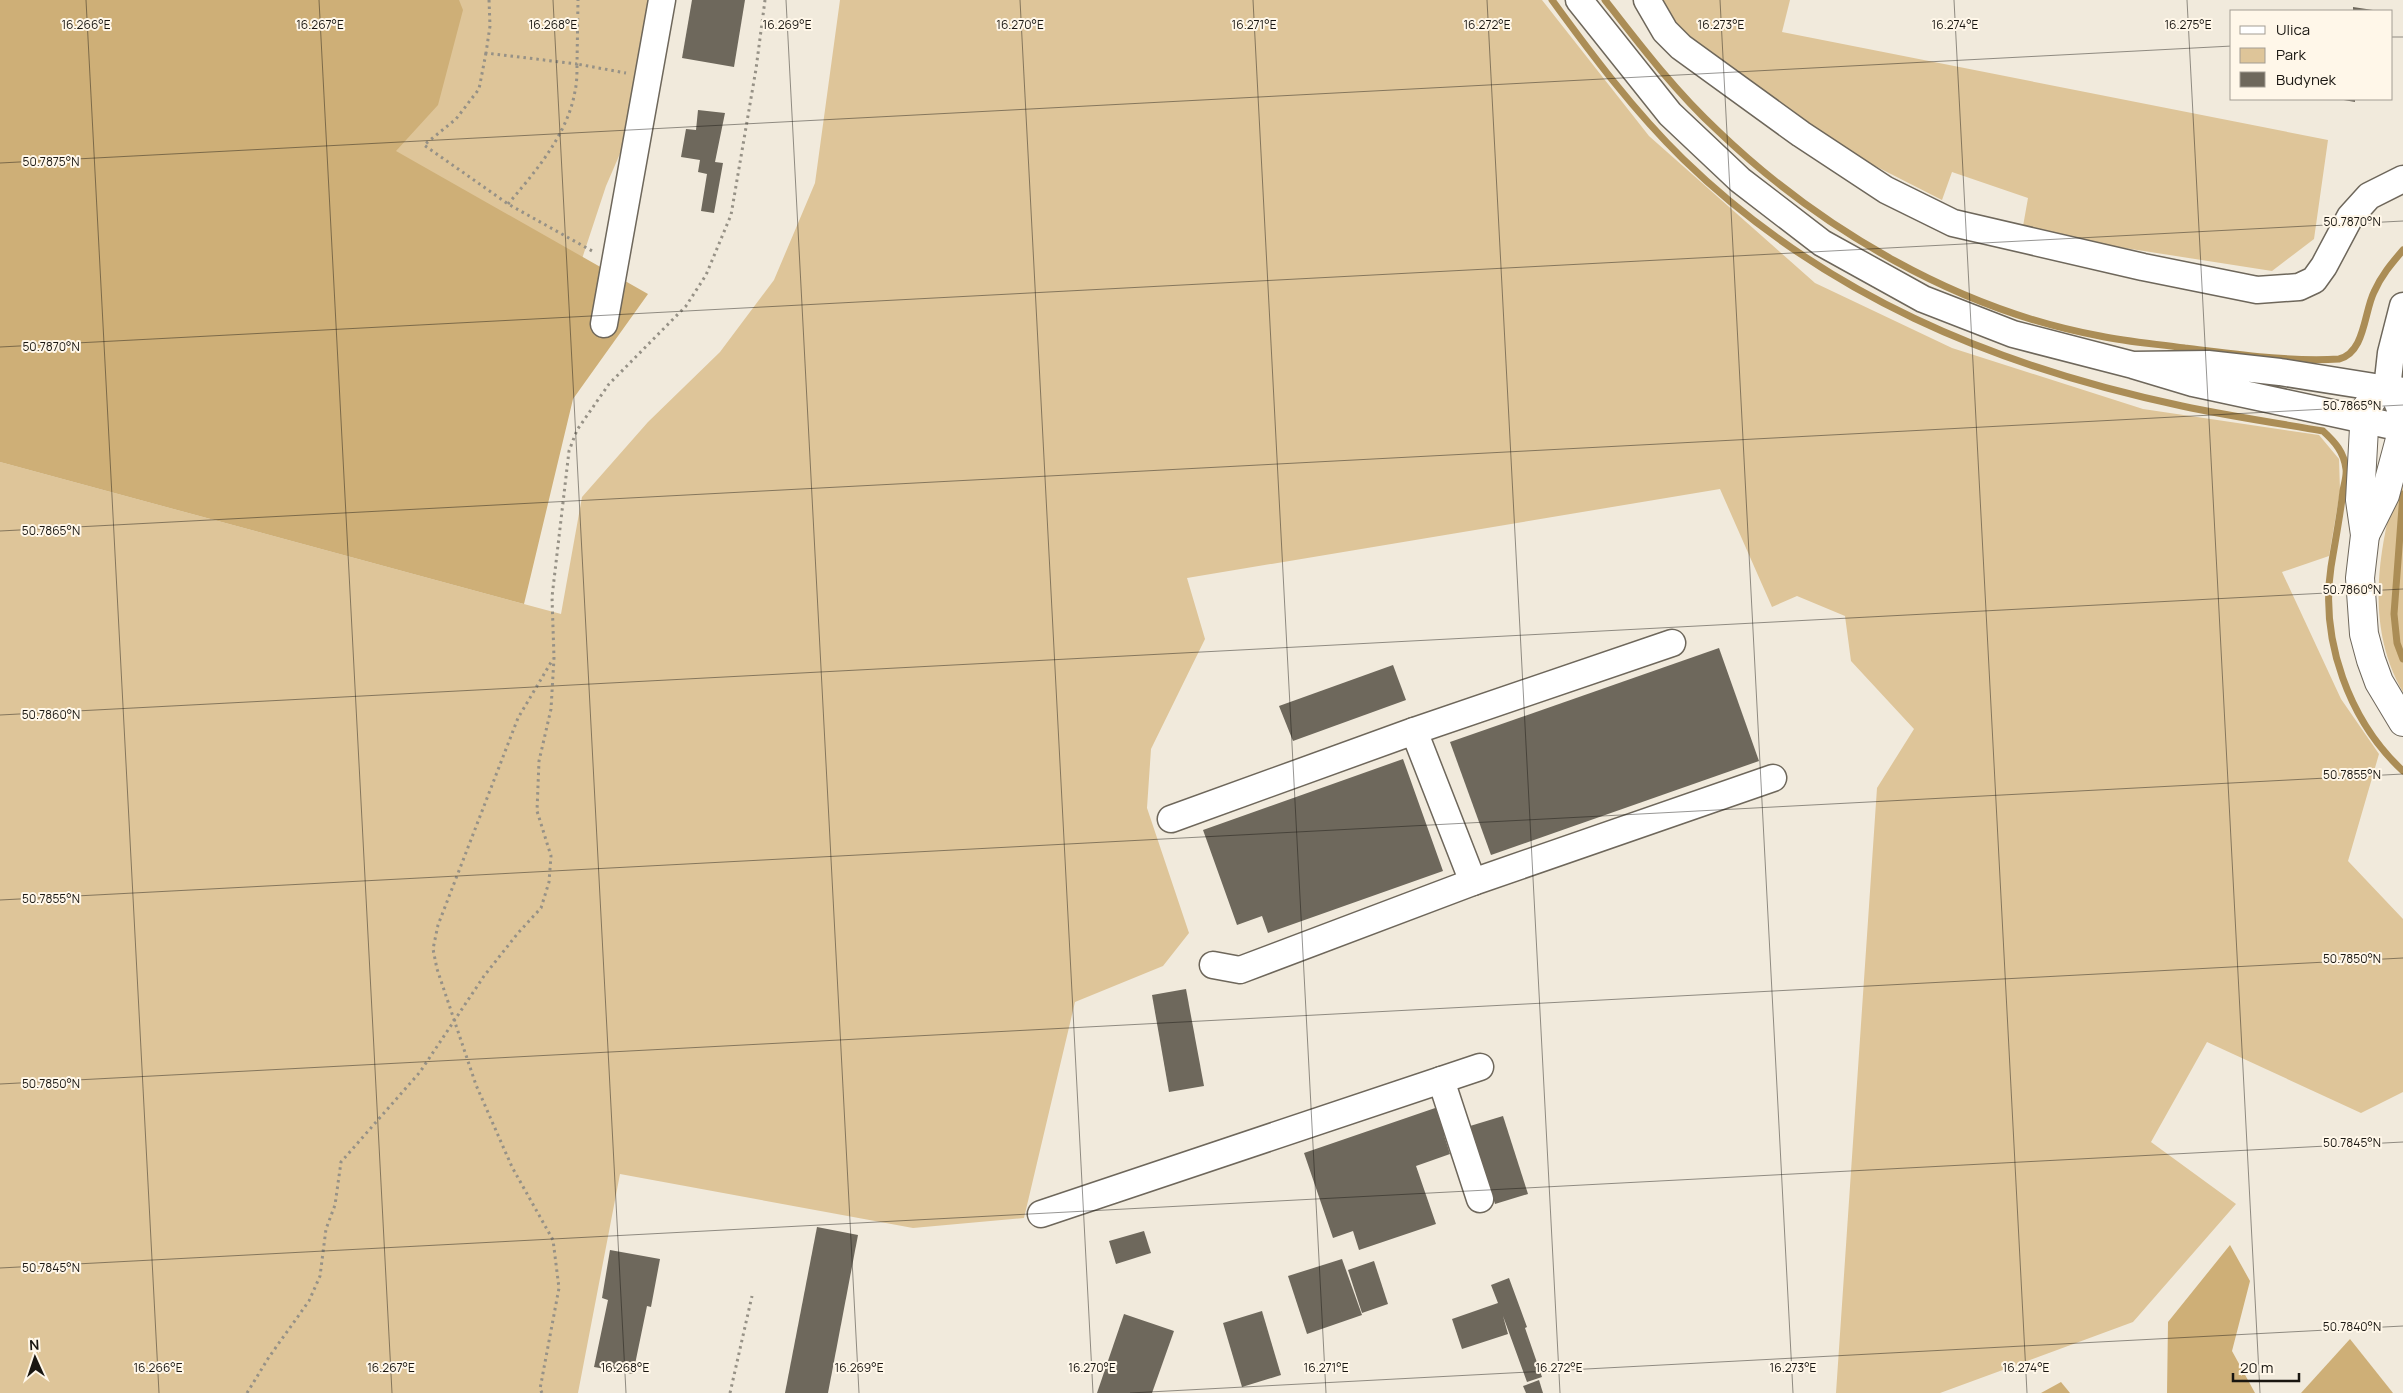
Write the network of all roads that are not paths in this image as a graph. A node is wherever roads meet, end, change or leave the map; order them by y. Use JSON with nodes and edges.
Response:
{"nodes":[{"id":1,"x":662,"y":0,"type":"edge"},
{"id":2,"x":1579,"y":0,"type":"edge"},
{"id":3,"x":1647,"y":0,"type":"edge"},
{"id":4,"x":2403,"y":179,"type":"edge"},
{"id":5,"x":2403,"y":306,"type":"edge"},
{"id":6,"x":604,"y":324,"type":"dead end"},
{"id":7,"x":2133,"y":365,"type":"junction"},
{"id":8,"x":2395,"y":391,"type":"edge"},
{"id":9,"x":2364,"y":420,"type":"junction"},
{"id":10,"x":2402,"y":428,"type":"edge"},
{"id":11,"x":2364,"y":535,"type":"junction"},
{"id":12,"x":1672,"y":643,"type":"dead end"},
{"id":13,"x":2403,"y":722,"type":"edge"},
{"id":14,"x":1414,"y":731,"type":"junction"},
{"id":15,"x":1773,"y":778,"type":"dead end"},
{"id":16,"x":1170,"y":819,"type":"dead end"},
{"id":17,"x":1473,"y":882,"type":"junction"},
{"id":18,"x":1213,"y":965,"type":"dead end"},
{"id":19,"x":1480,"y":1067,"type":"dead end"},
{"id":20,"x":1441,"y":1080,"type":"junction"},
{"id":21,"x":1480,"y":1198,"type":"dead end"},
{"id":22,"x":1041,"y":1214,"type":"dead end"}],
"edges":[{"from":1,"to":6,"type":"street"},
{"from":2,"to":7,"type":"street"},
{"from":3,"to":4,"type":"street"},
{"from":5,"to":8,"type":"street"},
{"from":7,"to":8,"type":"street"},
{"from":7,"to":9,"type":"street"},
{"from":8,"to":9,"type":"main road"},
{"from":8,"to":10,"type":"street"},
{"from":9,"to":10,"type":"street"},
{"from":9,"to":11,"type":"main road"},
{"from":10,"to":11,"type":"main road"},
{"from":11,"to":13,"type":"main road"},
{"from":12,"to":14,"type":"street"},
{"from":14,"to":16,"type":"street"},
{"from":14,"to":17,"type":"street"},
{"from":15,"to":17,"type":"street"},
{"from":17,"to":18,"type":"street"},
{"from":19,"to":20,"type":"street"},
{"from":20,"to":21,"type":"street"},
{"from":20,"to":22,"type":"street"}]}
